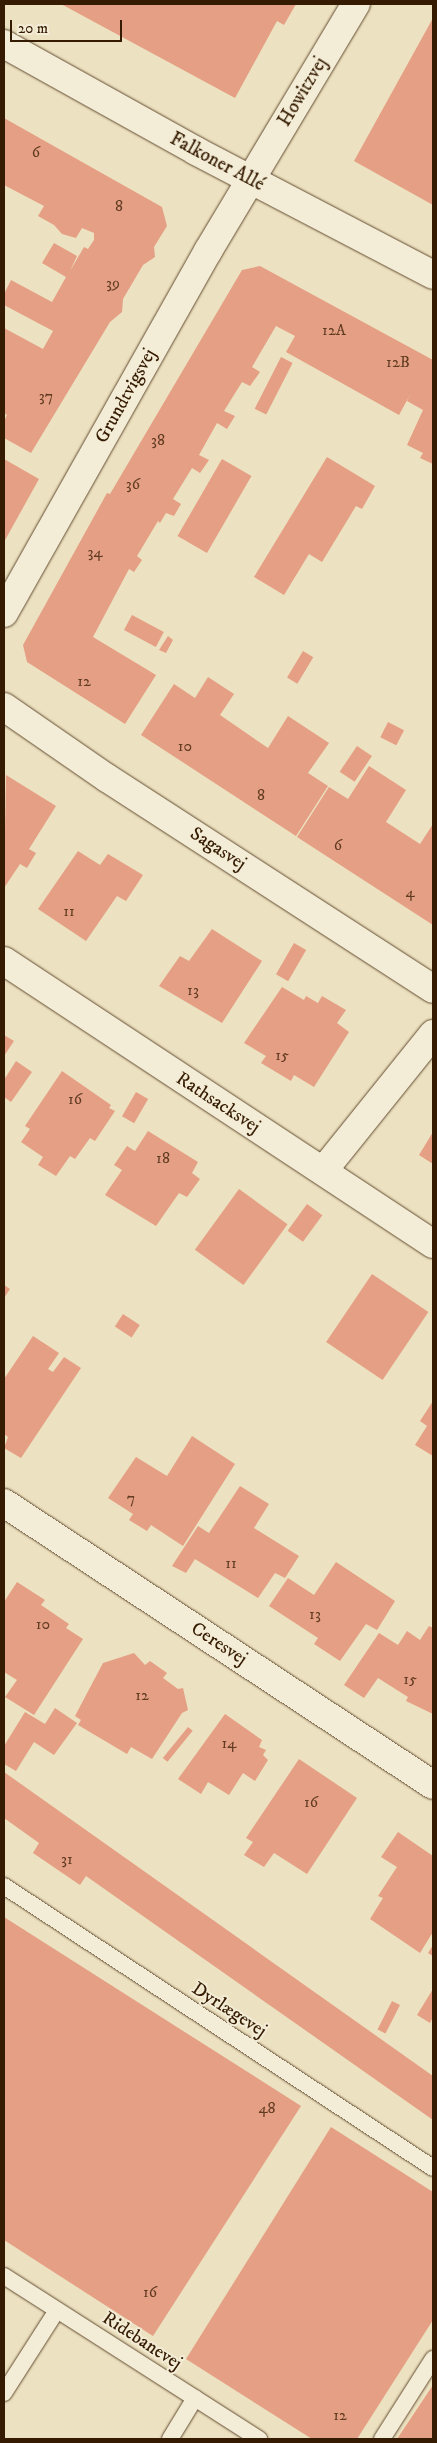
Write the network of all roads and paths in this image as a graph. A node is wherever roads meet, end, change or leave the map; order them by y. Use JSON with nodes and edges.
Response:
{"nodes":[{"id":1,"x":356,"y":4,"type":"edge"},
{"id":2,"x":4,"y":44,"type":"edge"},
{"id":3,"x":250,"y":180,"type":"junction"},
{"id":4,"x":433,"y":275,"type":"edge"},
{"id":5,"x":4,"y":613,"type":"edge"},
{"id":6,"x":4,"y":707,"type":"edge"},
{"id":7,"x":4,"y":961,"type":"edge"},
{"id":8,"x":433,"y":989,"type":"edge"},
{"id":9,"x":433,"y":1034,"type":"edge"},
{"id":10,"x":323,"y":1171,"type":"junction"},
{"id":11,"x":433,"y":1244,"type":"edge"},
{"id":12,"x":4,"y":1503,"type":"edge"},
{"id":13,"x":433,"y":1785,"type":"edge"},
{"id":14,"x":4,"y":1886,"type":"edge"},
{"id":15,"x":433,"y":2168,"type":"edge"},
{"id":16,"x":4,"y":2276,"type":"edge"},
{"id":17,"x":57,"y":2310,"type":"junction"},
{"id":18,"x":433,"y":2359,"type":"edge"},
{"id":19,"x":4,"y":2392,"type":"edge"},
{"id":20,"x":195,"y":2398,"type":"junction"},
{"id":21,"x":170,"y":2439,"type":"edge"},
{"id":22,"x":259,"y":2439,"type":"edge"},
{"id":23,"x":382,"y":2439,"type":"edge"}],
"edges":[{"from":1,"to":3,"type":"street","name":"Howitzvej"},
{"from":2,"to":3,"type":"street","name":"Falkoner Allé"},
{"from":3,"to":4,"type":"street","name":"Falkoner Allé"},
{"from":3,"to":5,"type":"street","name":"Grundtvigsvej"},
{"from":6,"to":8,"type":"street","name":"Sagasvej"},
{"from":7,"to":10,"type":"street","name":"Rathsacksvej"},
{"from":9,"to":10,"type":"street"},
{"from":10,"to":11,"type":"street","name":"Rathsacksvej"},
{"from":12,"to":13,"type":"street","name":"Ceresvej"},
{"from":14,"to":15,"type":"lane","name":"Dyrlægevej"},
{"from":16,"to":17,"type":"lane","name":"Ridebanevej"},
{"from":17,"to":19,"type":"lane"},
{"from":17,"to":20,"type":"lane","name":"Ridebanevej"},
{"from":18,"to":23,"type":"lane"},
{"from":20,"to":21,"type":"lane"},
{"from":20,"to":22,"type":"lane","name":"Ridebanevej"}]}
